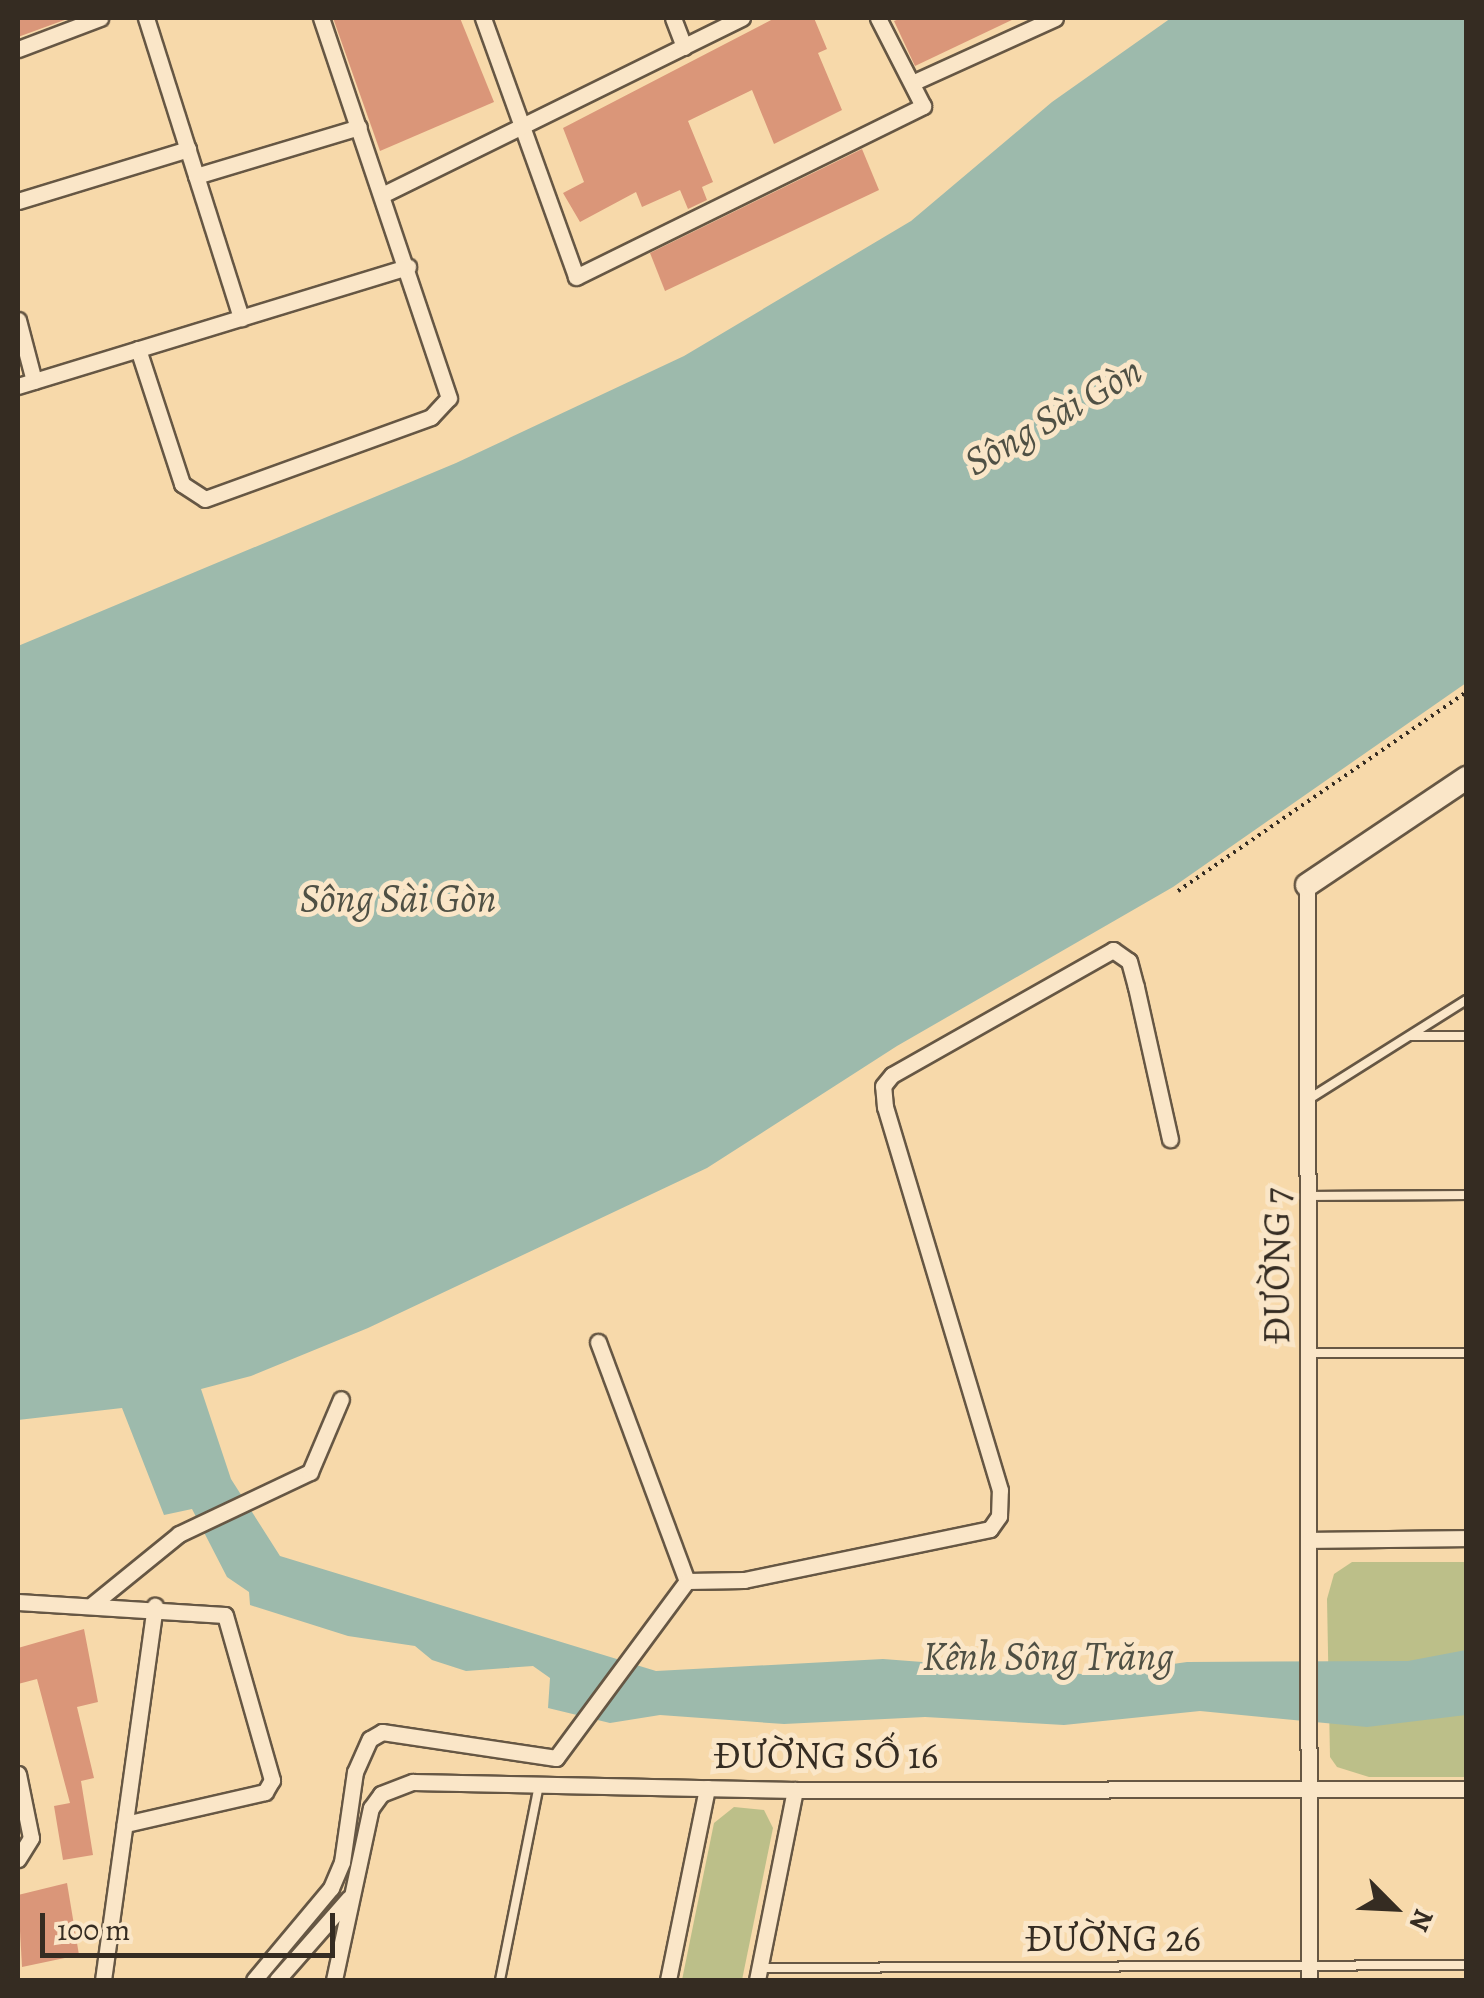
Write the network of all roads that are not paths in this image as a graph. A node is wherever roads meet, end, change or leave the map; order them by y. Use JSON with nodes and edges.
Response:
{"nodes":[{"id":1,"x":100,"y":18,"type":"edge"},
{"id":2,"x":146,"y":18,"type":"edge"},
{"id":3,"x":321,"y":18,"type":"edge"},
{"id":4,"x":483,"y":18,"type":"edge"},
{"id":5,"x":673,"y":18,"type":"edge"},
{"id":6,"x":742,"y":18,"type":"edge"},
{"id":7,"x":878,"y":18,"type":"edge"},
{"id":8,"x":1055,"y":18,"type":"edge"},
{"id":9,"x":684,"y":46,"type":"junction"},
{"id":10,"x":18,"y":49,"type":"edge"},
{"id":11,"x":912,"y":83,"type":"junction"},
{"id":12,"x":360,"y":127,"type":"junction"},
{"id":13,"x":522,"y":128,"type":"junction"},
{"id":14,"x":188,"y":149,"type":"junction"},
{"id":15,"x":196,"y":176,"type":"junction"},
{"id":16,"x":384,"y":194,"type":"junction"},
{"id":17,"x":18,"y":200,"type":"edge"},
{"id":18,"x":408,"y":267,"type":"junction"},
{"id":19,"x":240,"y":318,"type":"junction"},
{"id":20,"x":18,"y":320,"type":"edge"},
{"id":21,"x":138,"y":349,"type":"junction"},
{"id":22,"x":34,"y":381,"type":"junction"},
{"id":23,"x":18,"y":386,"type":"edge"},
{"id":24,"x":1466,"y":778,"type":"edge"},
{"id":25,"x":1307,"y":885,"type":"joint"},
{"id":26,"x":1466,"y":1000,"type":"edge"},
{"id":27,"x":1411,"y":1036,"type":"junction"},
{"id":28,"x":1466,"y":1036,"type":"edge"},
{"id":29,"x":1308,"y":1100,"type":"junction"},
{"id":30,"x":1170,"y":1140,"type":"dead end"},
{"id":31,"x":1466,"y":1195,"type":"edge"},
{"id":32,"x":1309,"y":1196,"type":"junction"},
{"id":33,"x":598,"y":1342,"type":"dead end"},
{"id":34,"x":1310,"y":1353,"type":"junction"},
{"id":35,"x":1466,"y":1353,"type":"edge"},
{"id":36,"x":341,"y":1399,"type":"dead end"},
{"id":37,"x":1466,"y":1538,"type":"edge"},
{"id":38,"x":1310,"y":1540,"type":"junction"},
{"id":39,"x":687,"y":1582,"type":"junction"},
{"id":40,"x":18,"y":1602,"type":"edge"},
{"id":41,"x":93,"y":1604,"type":"junction"},
{"id":42,"x":155,"y":1606,"type":"junction"},
{"id":43,"x":18,"y":1774,"type":"edge"},
{"id":44,"x":539,"y":1785,"type":"junction"},
{"id":45,"x":707,"y":1788,"type":"junction"},
{"id":46,"x":1310,"y":1789,"type":"junction"},
{"id":47,"x":1466,"y":1789,"type":"edge"},
{"id":48,"x":795,"y":1790,"type":"junction"},
{"id":49,"x":125,"y":1824,"type":"junction"},
{"id":50,"x":18,"y":1859,"type":"edge"},
{"id":51,"x":352,"y":1895,"type":"junction"},
{"id":52,"x":1466,"y":1965,"type":"edge"},
{"id":53,"x":1140,"y":1966,"type":"junction"},
{"id":54,"x":979,"y":1967,"type":"junction"},
{"id":55,"x":1309,"y":1973,"type":"edge"},
{"id":56,"x":758,"y":1974,"type":"edge"},
{"id":57,"x":103,"y":1980,"type":"edge"},
{"id":58,"x":254,"y":1980,"type":"edge"},
{"id":59,"x":277,"y":1980,"type":"edge"},
{"id":60,"x":334,"y":1980,"type":"edge"},
{"id":61,"x":500,"y":1980,"type":"edge"},
{"id":62,"x":668,"y":1980,"type":"edge"},
{"id":63,"x":979,"y":1980,"type":"edge"},
{"id":64,"x":1140,"y":1980,"type":"edge"}],
"edges":[{"from":1,"to":10,"type":"street"},
{"from":2,"to":14,"type":"street"},
{"from":3,"to":12,"type":"street"},
{"from":4,"to":13,"type":"street"},
{"from":5,"to":9,"type":"street"},
{"from":6,"to":9,"type":"street"},
{"from":7,"to":11,"type":"street"},
{"from":8,"to":11,"type":"street"},
{"from":9,"to":13,"type":"street"},
{"from":11,"to":13,"type":"street"},
{"from":12,"to":15,"type":"street"},
{"from":12,"to":16,"type":"street"},
{"from":13,"to":16,"type":"street"},
{"from":14,"to":15,"type":"street"},
{"from":14,"to":17,"type":"street"},
{"from":15,"to":19,"type":"street"},
{"from":16,"to":18,"type":"street"},
{"from":18,"to":19,"type":"street"},
{"from":18,"to":21,"type":"street"},
{"from":19,"to":21,"type":"street"},
{"from":20,"to":22,"type":"street"},
{"from":21,"to":22,"type":"street"},
{"from":22,"to":23,"type":"street"},
{"from":24,"to":25,"type":"street"},
{"from":25,"to":29,"type":"street","name":"ĐƯỜNG 7"},
{"from":26,"to":27,"type":"lane"},
{"from":27,"to":28,"type":"lane"},
{"from":27,"to":29,"type":"lane"},
{"from":29,"to":32,"type":"street","name":"ĐƯỜNG 7"},
{"from":30,"to":39,"type":"street"},
{"from":31,"to":32,"type":"lane"},
{"from":32,"to":34,"type":"street","name":"ĐƯỜNG 7"},
{"from":33,"to":39,"type":"street"},
{"from":34,"to":35,"type":"lane"},
{"from":34,"to":38,"type":"street","name":"ĐƯỜNG 7"},
{"from":36,"to":41,"type":"street"},
{"from":37,"to":38,"type":"street"},
{"from":38,"to":46,"type":"street","name":"ĐƯỜNG 7"},
{"from":39,"to":58,"type":"street"},
{"from":40,"to":41,"type":"street"},
{"from":41,"to":42,"type":"street"},
{"from":42,"to":49,"type":"street"},
{"from":42,"to":49,"type":"street"},
{"from":43,"to":50,"type":"street"},
{"from":44,"to":45,"type":"street","name":"ĐƯỜNG SỐ 16"},
{"from":44,"to":51,"type":"street","name":"ĐƯỜNG SỐ 16"},
{"from":44,"to":61,"type":"lane"},
{"from":45,"to":48,"type":"street","name":"ĐƯỜNG SỐ 16"},
{"from":45,"to":62,"type":"street"},
{"from":46,"to":47,"type":"street","name":"ĐƯỜNG SỐ 16"},
{"from":46,"to":48,"type":"street","name":"ĐƯỜNG SỐ 16"},
{"from":46,"to":55,"type":"street","name":"ĐƯỜNG 7"},
{"from":48,"to":56,"type":"street"},
{"from":49,"to":57,"type":"street"},
{"from":51,"to":59,"type":"street"},
{"from":51,"to":60,"type":"street","name":"ĐƯỜNG SỐ 16"},
{"from":52,"to":55,"type":"lane","name":"ĐƯỜNG 26"},
{"from":53,"to":54,"type":"lane","name":"ĐƯỜNG 26"},
{"from":53,"to":55,"type":"lane","name":"ĐƯỜNG 26"},
{"from":53,"to":64,"type":"lane"},
{"from":54,"to":56,"type":"lane","name":"ĐƯỜNG 26"},
{"from":54,"to":63,"type":"lane"}]}
